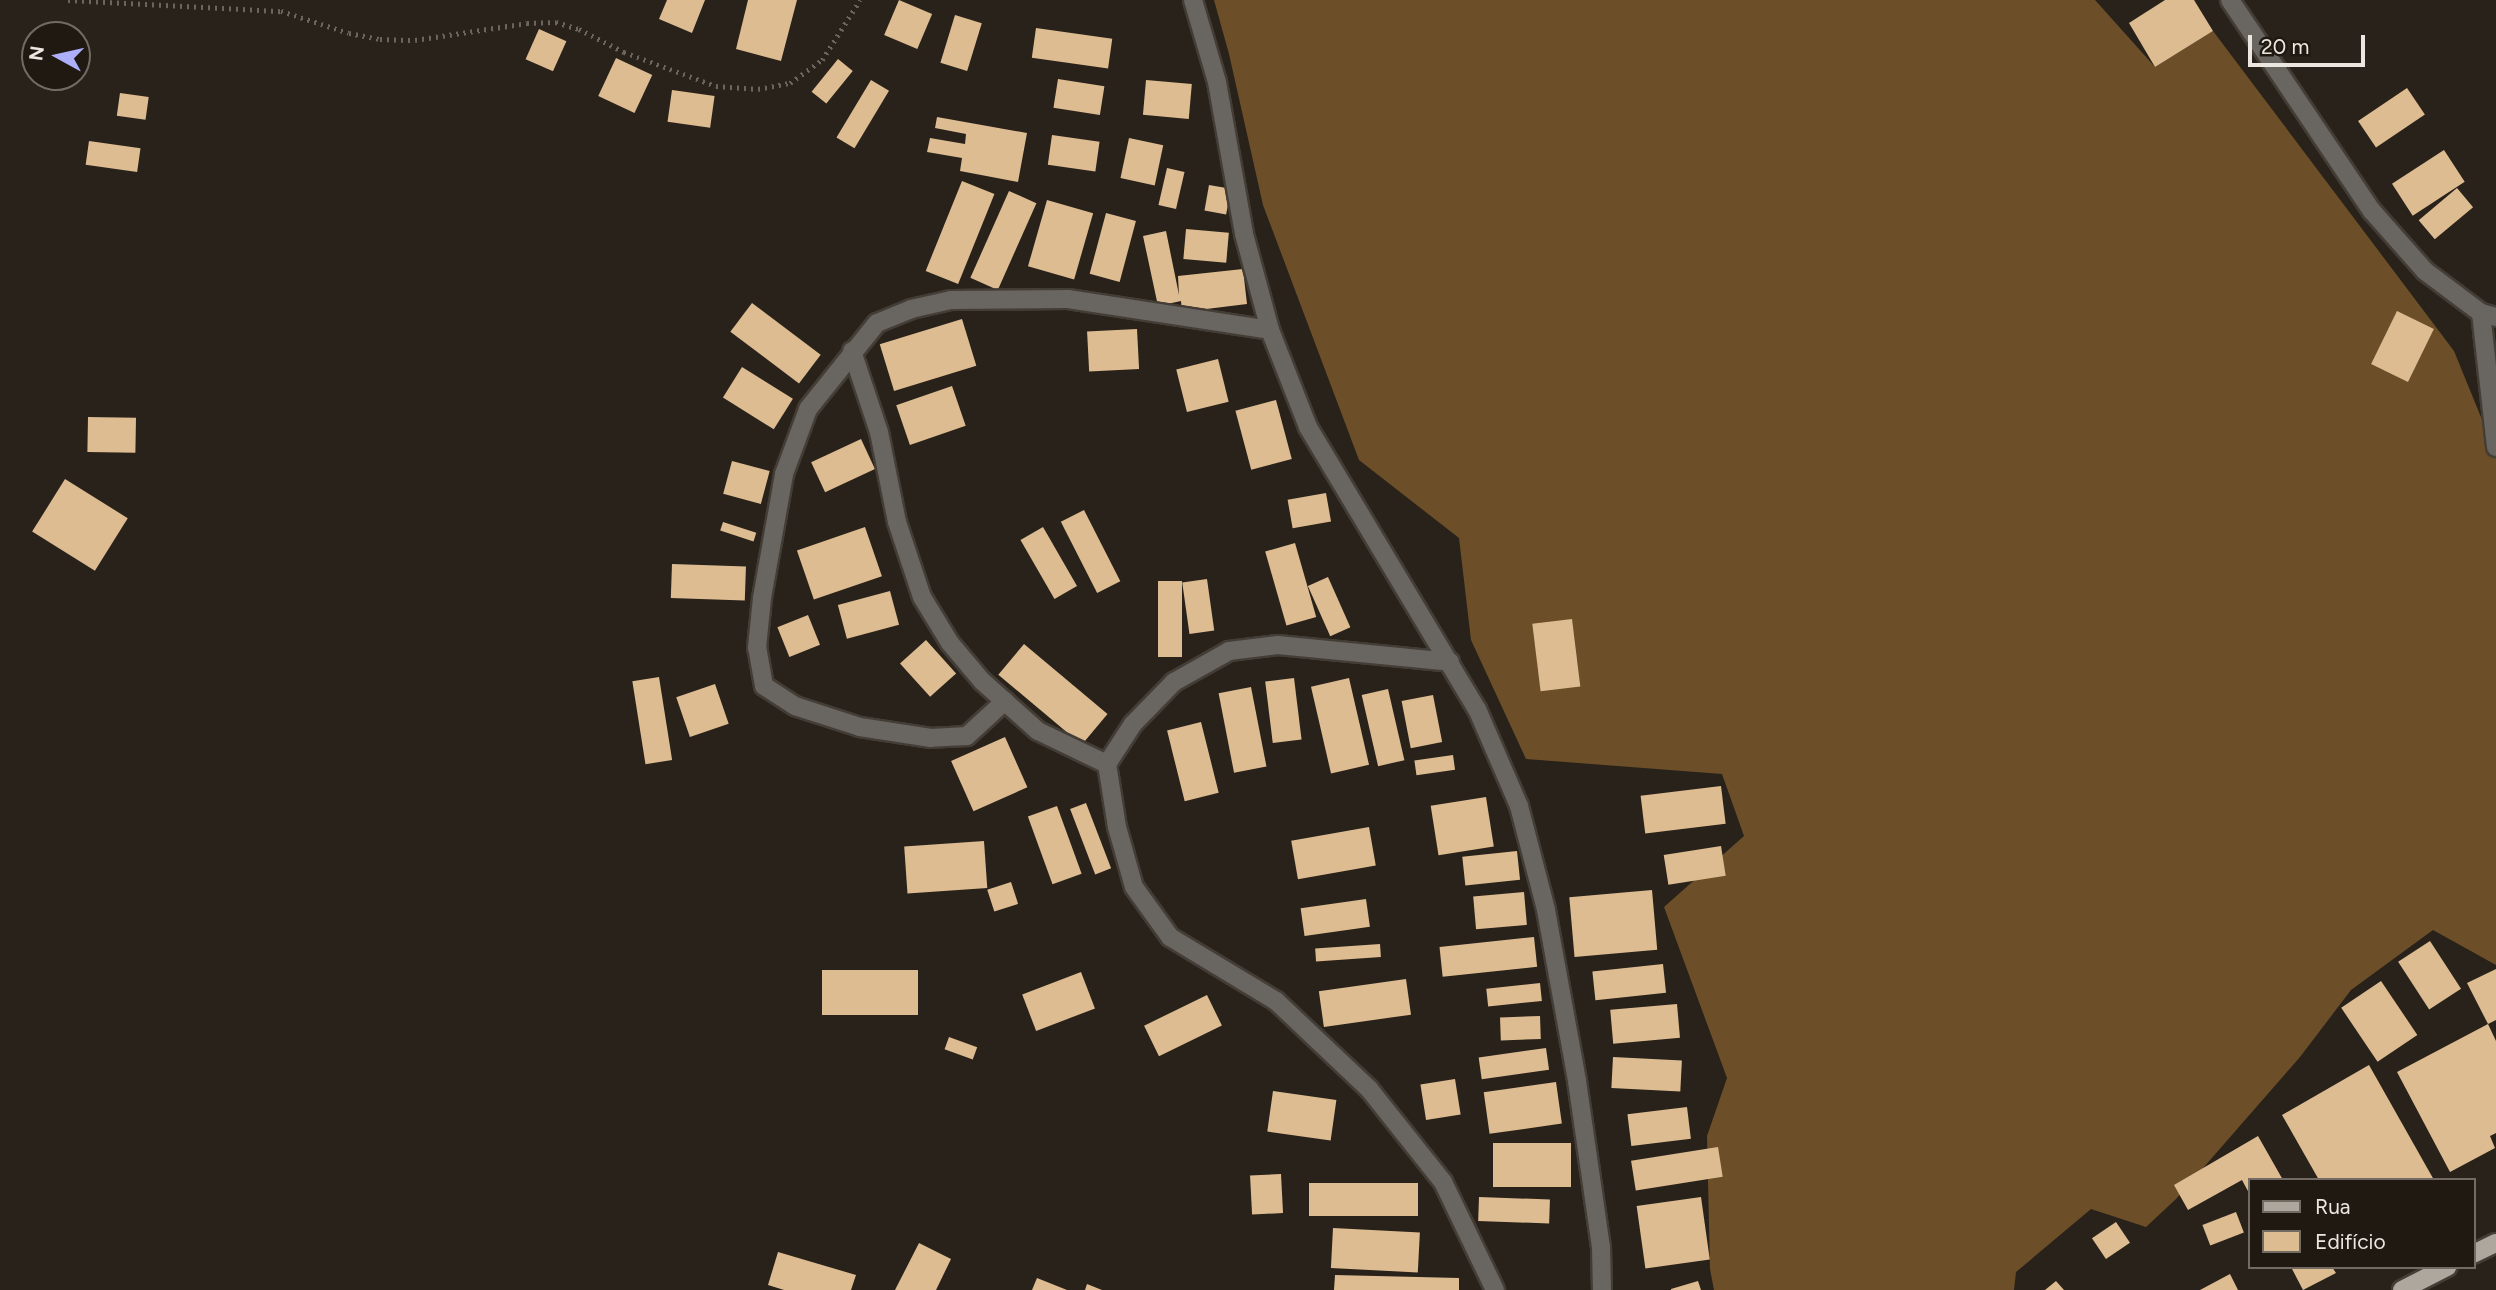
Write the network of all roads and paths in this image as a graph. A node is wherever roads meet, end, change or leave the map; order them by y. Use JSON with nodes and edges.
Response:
{"nodes":[{"id":1,"x":68,"y":0,"type":"edge"},
{"id":2,"x":860,"y":0,"type":"edge"},
{"id":3,"x":1193,"y":0,"type":"edge"},
{"id":4,"x":2230,"y":0,"type":"edge"},
{"id":5,"x":2488,"y":315,"type":"edge"},
{"id":6,"x":1270,"y":330,"type":"junction"},
{"id":7,"x":852,"y":351,"type":"junction"},
{"id":8,"x":2496,"y":447,"type":"edge"},
{"id":9,"x":1450,"y":662,"type":"junction"},
{"id":10,"x":1004,"y":701,"type":"junction"},
{"id":11,"x":1107,"y":764,"type":"junction"},
{"id":12,"x":2496,"y":1243,"type":"edge"},
{"id":13,"x":2475,"y":1253,"type":"edge"},
{"id":14,"x":2443,"y":1269,"type":"edge"},
{"id":15,"x":1495,"y":1290,"type":"edge"},
{"id":16,"x":1602,"y":1290,"type":"edge"},
{"id":17,"x":2402,"y":1290,"type":"edge"}],
"edges":[{"from":1,"to":2,"type":"path"},
{"from":3,"to":6,"type":"street"},
{"from":4,"to":5,"type":"street"},
{"from":5,"to":8,"type":"street"},
{"from":6,"to":7,"type":"street"},
{"from":6,"to":9,"type":"street"},
{"from":7,"to":10,"type":"street"},
{"from":7,"to":10,"type":"street"},
{"from":9,"to":11,"type":"street"},
{"from":9,"to":16,"type":"street"},
{"from":10,"to":11,"type":"street"},
{"from":11,"to":15,"type":"street"},
{"from":12,"to":13,"type":"main road"},
{"from":14,"to":17,"type":"main road"}]}
